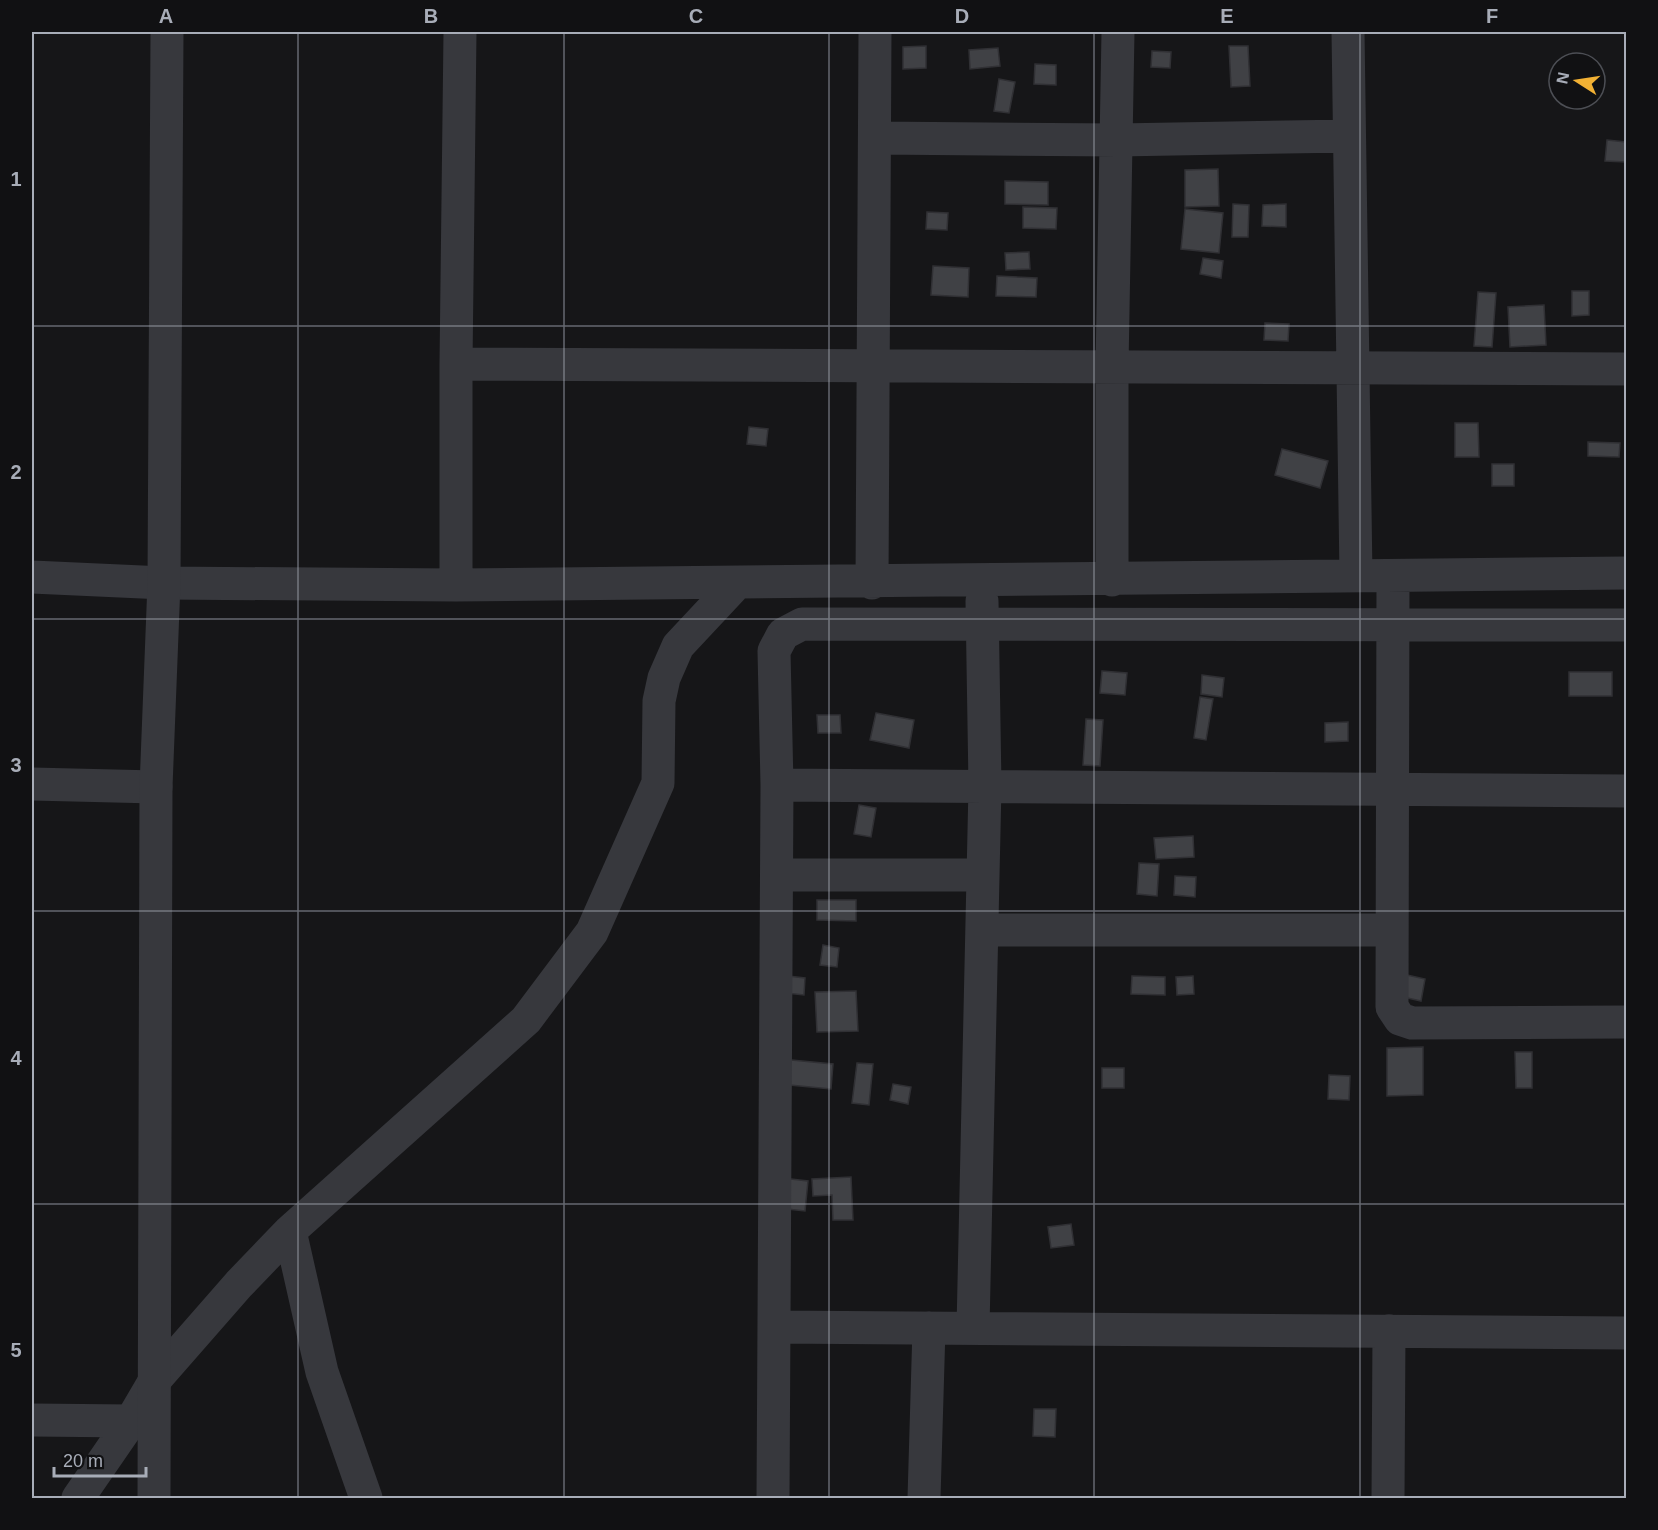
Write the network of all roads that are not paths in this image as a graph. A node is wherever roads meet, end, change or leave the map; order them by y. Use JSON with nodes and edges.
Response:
{"nodes":[{"id":1,"x":167,"y":32,"type":"edge"},
{"id":2,"x":460,"y":32,"type":"edge"},
{"id":3,"x":875,"y":32,"type":"edge"},
{"id":4,"x":1118,"y":32,"type":"edge"},
{"id":5,"x":1348,"y":32,"type":"edge"},
{"id":6,"x":1349,"y":136,"type":"junction"},
{"id":7,"x":876,"y":138,"type":"junction"},
{"id":8,"x":1118,"y":140,"type":"junction"},
{"id":9,"x":456,"y":364,"type":"junction"},
{"id":10,"x":873,"y":366,"type":"junction"},
{"id":11,"x":1112,"y":367,"type":"junction"},
{"id":12,"x":1353,"y":368,"type":"junction"},
{"id":13,"x":1626,"y":369,"type":"edge"},
{"id":14,"x":1626,"y":573,"type":"edge"},
{"id":15,"x":1356,"y":576,"type":"junction"},
{"id":16,"x":1393,"y":576,"type":"junction"},
{"id":17,"x":32,"y":577,"type":"edge"},
{"id":18,"x":1112,"y":580,"type":"junction"},
{"id":19,"x":982,"y":582,"type":"junction"},
{"id":20,"x":164,"y":583,"type":"junction"},
{"id":21,"x":872,"y":583,"type":"junction"},
{"id":22,"x":736,"y":584,"type":"junction"},
{"id":23,"x":456,"y":585,"type":"junction"},
{"id":24,"x":983,"y":623,"type":"junction"},
{"id":25,"x":1393,"y":624,"type":"junction"},
{"id":26,"x":1626,"y":625,"type":"edge"},
{"id":27,"x":32,"y":784,"type":"edge"},
{"id":28,"x":777,"y":785,"type":"junction"},
{"id":29,"x":985,"y":786,"type":"junction"},
{"id":30,"x":156,"y":787,"type":"junction"},
{"id":31,"x":1393,"y":791,"type":"junction"},
{"id":32,"x":1626,"y":791,"type":"edge"},
{"id":33,"x":777,"y":875,"type":"junction"},
{"id":34,"x":983,"y":875,"type":"junction"},
{"id":35,"x":982,"y":930,"type":"junction"},
{"id":36,"x":1391,"y":930,"type":"junction"},
{"id":37,"x":1626,"y":1022,"type":"edge"},
{"id":38,"x":290,"y":1231,"type":"junction"},
{"id":39,"x":774,"y":1327,"type":"junction"},
{"id":40,"x":929,"y":1328,"type":"junction"},
{"id":41,"x":973,"y":1328,"type":"junction"},
{"id":42,"x":1389,"y":1331,"type":"junction"},
{"id":43,"x":1626,"y":1333,"type":"edge"},
{"id":44,"x":155,"y":1380,"type":"junction"},
{"id":45,"x":32,"y":1420,"type":"edge"},
{"id":46,"x":131,"y":1421,"type":"junction"},
{"id":47,"x":78,"y":1498,"type":"edge"},
{"id":48,"x":154,"y":1498,"type":"edge"},
{"id":49,"x":366,"y":1498,"type":"edge"},
{"id":50,"x":773,"y":1498,"type":"edge"},
{"id":51,"x":924,"y":1498,"type":"edge"},
{"id":52,"x":1388,"y":1498,"type":"edge"}],
"edges":[{"from":1,"to":20,"type":"street"},
{"from":2,"to":9,"type":"street"},
{"from":3,"to":7,"type":"street"},
{"from":4,"to":8,"type":"street"},
{"from":5,"to":6,"type":"street"},
{"from":6,"to":8,"type":"street"},
{"from":6,"to":12,"type":"street"},
{"from":7,"to":8,"type":"street"},
{"from":7,"to":10,"type":"street"},
{"from":8,"to":11,"type":"street"},
{"from":9,"to":10,"type":"street"},
{"from":9,"to":23,"type":"street"},
{"from":10,"to":11,"type":"street"},
{"from":10,"to":21,"type":"street"},
{"from":11,"to":12,"type":"street"},
{"from":11,"to":18,"type":"street"},
{"from":12,"to":13,"type":"street"},
{"from":12,"to":15,"type":"street"},
{"from":14,"to":16,"type":"street"},
{"from":15,"to":16,"type":"street"},
{"from":15,"to":18,"type":"street"},
{"from":16,"to":25,"type":"street"},
{"from":17,"to":20,"type":"street"},
{"from":18,"to":19,"type":"street"},
{"from":19,"to":21,"type":"street"},
{"from":19,"to":24,"type":"street"},
{"from":20,"to":23,"type":"street"},
{"from":20,"to":30,"type":"street"},
{"from":21,"to":22,"type":"street"},
{"from":22,"to":23,"type":"street"},
{"from":22,"to":38,"type":"street"},
{"from":24,"to":25,"type":"street"},
{"from":24,"to":28,"type":"street"},
{"from":24,"to":29,"type":"street"},
{"from":25,"to":26,"type":"street"},
{"from":25,"to":31,"type":"street"},
{"from":27,"to":30,"type":"street"},
{"from":28,"to":29,"type":"street"},
{"from":28,"to":33,"type":"street"},
{"from":29,"to":31,"type":"street"},
{"from":29,"to":34,"type":"street"},
{"from":30,"to":44,"type":"street"},
{"from":31,"to":32,"type":"street"},
{"from":31,"to":36,"type":"street"},
{"from":33,"to":34,"type":"street"},
{"from":33,"to":39,"type":"street"},
{"from":34,"to":35,"type":"street"},
{"from":35,"to":36,"type":"street"},
{"from":35,"to":41,"type":"street"},
{"from":36,"to":37,"type":"street"},
{"from":38,"to":44,"type":"street"},
{"from":38,"to":49,"type":"street"},
{"from":39,"to":40,"type":"street"},
{"from":39,"to":50,"type":"street"},
{"from":40,"to":41,"type":"street"},
{"from":40,"to":51,"type":"street"},
{"from":41,"to":42,"type":"street"},
{"from":42,"to":43,"type":"street"},
{"from":42,"to":52,"type":"street"},
{"from":44,"to":46,"type":"street"},
{"from":44,"to":48,"type":"street"},
{"from":45,"to":46,"type":"street"},
{"from":46,"to":47,"type":"street"}]}
